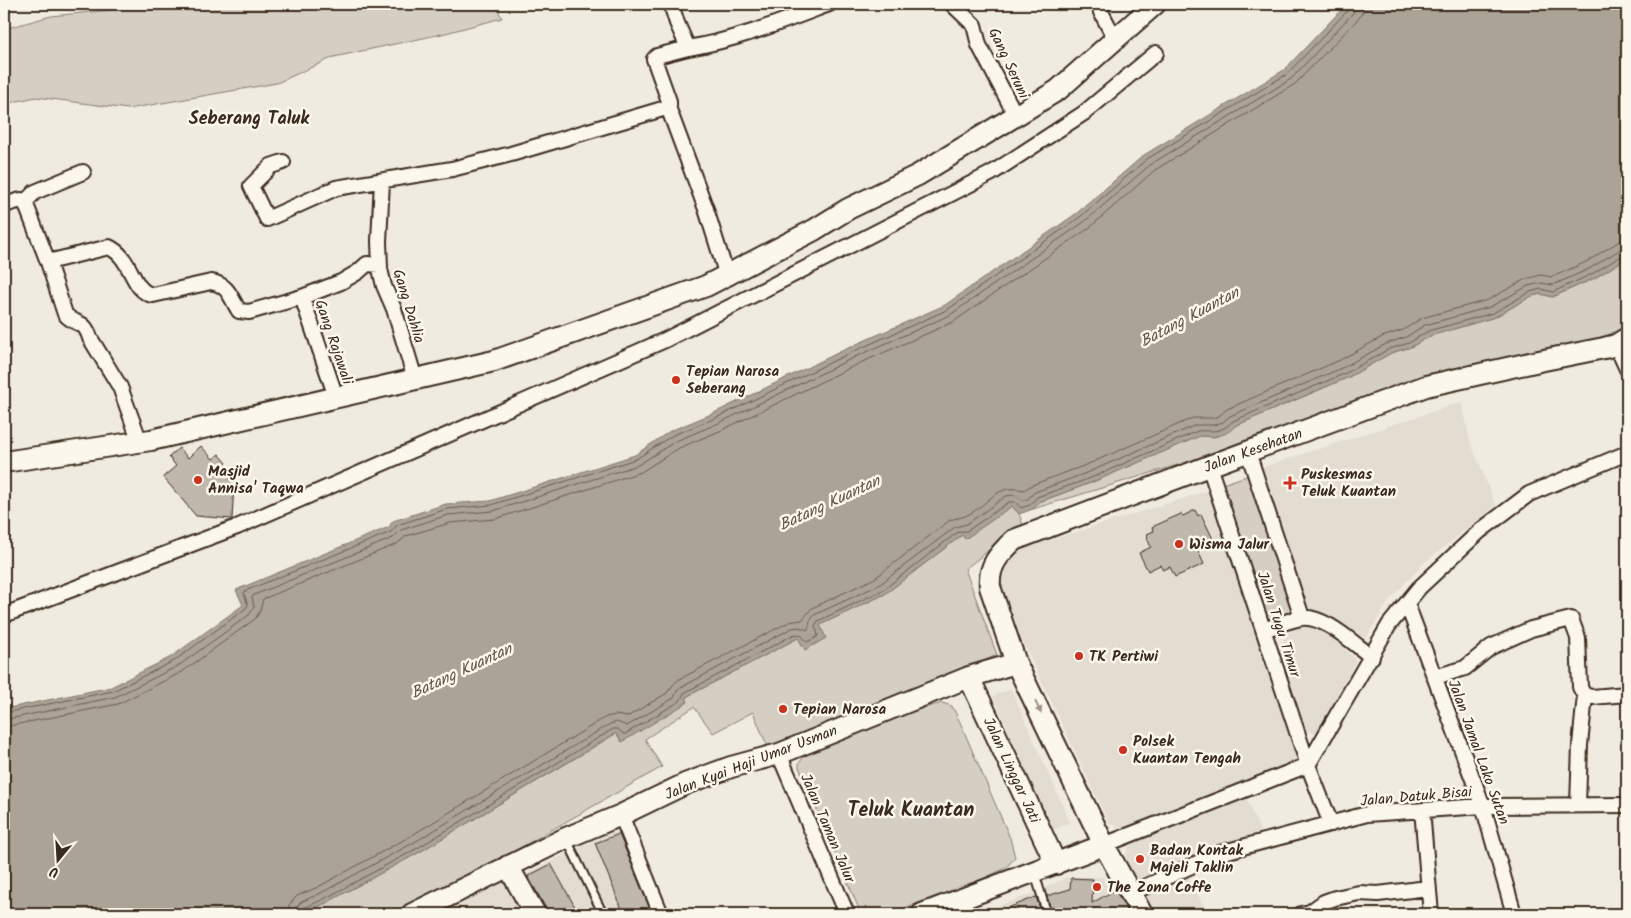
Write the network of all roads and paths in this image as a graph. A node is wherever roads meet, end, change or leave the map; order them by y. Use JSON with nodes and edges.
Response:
{"nodes":[{"id":1,"x":671,"y":4,"type":"edge"},
{"id":2,"x":829,"y":4,"type":"edge"},
{"id":3,"x":952,"y":4,"type":"edge"},
{"id":4,"x":1099,"y":4,"type":"edge"},
{"id":5,"x":1155,"y":4,"type":"edge"},
{"id":6,"x":1116,"y":39,"type":"junction"},
{"id":7,"x":688,"y":48,"type":"junction"},
{"id":8,"x":1156,"y":53,"type":"dead end"},
{"id":9,"x":668,"y":107,"type":"junction"},
{"id":10,"x":1016,"y":116,"type":"junction"},
{"id":11,"x":283,"y":162,"type":"dead end"},
{"id":12,"x":83,"y":172,"type":"dead end"},
{"id":13,"x":382,"y":181,"type":"junction"},
{"id":14,"x":25,"y":202,"type":"junction"},
{"id":15,"x":4,"y":204,"type":"edge"},
{"id":16,"x":48,"y":262,"type":"junction"},
{"id":17,"x":380,"y":265,"type":"junction"},
{"id":18,"x":726,"y":276,"type":"junction"},
{"id":19,"x":302,"y":297,"type":"junction"},
{"id":20,"x":1621,"y":342,"type":"edge"},
{"id":21,"x":1627,"y":369,"type":"edge"},
{"id":22,"x":415,"y":379,"type":"junction"},
{"id":23,"x":336,"y":398,"type":"junction"},
{"id":24,"x":140,"y":442,"type":"junction"},
{"id":25,"x":1248,"y":452,"type":"junction"},
{"id":26,"x":1627,"y":453,"type":"edge"},
{"id":27,"x":4,"y":462,"type":"edge"},
{"id":28,"x":1209,"y":466,"type":"junction"},
{"id":29,"x":1407,"y":604,"type":"junction"},
{"id":30,"x":4,"y":615,"type":"edge"},
{"id":31,"x":1302,"y":618,"type":"junction"},
{"id":32,"x":1264,"y":630,"type":"junction"},
{"id":33,"x":1372,"y":657,"type":"junction"},
{"id":34,"x":1016,"y":664,"type":"junction"},
{"id":35,"x":969,"y":677,"type":"junction"},
{"id":36,"x":1435,"y":677,"type":"junction"},
{"id":37,"x":1627,"y":694,"type":"edge"},
{"id":38,"x":1584,"y":695,"type":"junction"},
{"id":39,"x":779,"y":754,"type":"junction"},
{"id":40,"x":1308,"y":764,"type":"junction"},
{"id":41,"x":1578,"y":805,"type":"junction"},
{"id":42,"x":1627,"y":805,"type":"edge"},
{"id":43,"x":1483,"y":806,"type":"junction"},
{"id":44,"x":1422,"y":810,"type":"junction"},
{"id":45,"x":621,"y":815,"type":"junction"},
{"id":46,"x":1331,"y":824,"type":"junction"},
{"id":47,"x":566,"y":838,"type":"junction"},
{"id":48,"x":1104,"y":845,"type":"junction"},
{"id":49,"x":1056,"y":864,"type":"junction"},
{"id":50,"x":508,"y":866,"type":"junction"},
{"id":51,"x":1034,"y":872,"type":"junction"},
{"id":52,"x":1428,"y":888,"type":"junction"},
{"id":53,"x":1131,"y":893,"type":"junction"},
{"id":54,"x":412,"y":914,"type":"edge"},
{"id":55,"x":535,"y":914,"type":"edge"},
{"id":56,"x":603,"y":914,"type":"edge"},
{"id":57,"x":661,"y":914,"type":"edge"},
{"id":58,"x":847,"y":914,"type":"edge"},
{"id":59,"x":922,"y":914,"type":"edge"},
{"id":60,"x":1047,"y":914,"type":"edge"},
{"id":61,"x":1142,"y":914,"type":"edge"},
{"id":62,"x":1301,"y":914,"type":"edge"},
{"id":63,"x":1431,"y":914,"type":"edge"},
{"id":64,"x":1514,"y":914,"type":"edge"}],
"edges":[{"from":1,"to":7,"type":"street"},
{"from":2,"to":7,"type":"street"},
{"from":3,"to":10,"type":"street","name":"Gang Seruni"},
{"from":4,"to":6,"type":"street"},
{"from":5,"to":6,"type":"street"},
{"from":6,"to":10,"type":"street"},
{"from":7,"to":9,"type":"street"},
{"from":8,"to":30,"type":"street"},
{"from":9,"to":13,"type":"street"},
{"from":9,"to":18,"type":"street"},
{"from":10,"to":18,"type":"street"},
{"from":11,"to":13,"type":"street"},
{"from":12,"to":14,"type":"street"},
{"from":13,"to":17,"type":"street","name":"Gang Dahlia"},
{"from":14,"to":15,"type":"street"},
{"from":14,"to":16,"type":"street"},
{"from":16,"to":19,"type":"street"},
{"from":16,"to":24,"type":"street"},
{"from":17,"to":19,"type":"street"},
{"from":17,"to":22,"type":"street","name":"Gang Dahlia"},
{"from":18,"to":22,"type":"street"},
{"from":19,"to":23,"type":"street","name":"Gang Rajawali"},
{"from":20,"to":21,"type":"street"},
{"from":20,"to":25,"type":"street","name":"Jalan Kesehatan"},
{"from":22,"to":23,"type":"street"},
{"from":23,"to":24,"type":"street"},
{"from":24,"to":27,"type":"street"},
{"from":25,"to":28,"type":"street","name":"Jalan Kesehatan"},
{"from":25,"to":31,"type":"street"},
{"from":26,"to":29,"type":"street"},
{"from":28,"to":32,"type":"street","name":"Jalan Tugu Timur"},
{"from":28,"to":34,"type":"street","name":"Jalan Kesehatan"},
{"from":29,"to":33,"type":"street"},
{"from":29,"to":36,"type":"street","name":"Jalan Jamal Lako Sutan"},
{"from":31,"to":32,"type":"street"},
{"from":31,"to":33,"type":"street"},
{"from":32,"to":40,"type":"street","name":"Jalan Tugu Timur"},
{"from":33,"to":40,"type":"street"},
{"from":34,"to":35,"type":"street","name":"Jalan Kyai Haji Umar Usman"},
{"from":34,"to":48,"type":"street","one_way":true},
{"from":35,"to":39,"type":"street","name":"Jalan Kyai Haji Umar Usman"},
{"from":35,"to":49,"type":"street","name":"Jalan Linggar Jati"},
{"from":36,"to":38,"type":"street"},
{"from":36,"to":43,"type":"street","name":"Jalan Jamal Lako Sutan"},
{"from":37,"to":38,"type":"street"},
{"from":38,"to":41,"type":"street"},
{"from":39,"to":45,"type":"street","name":"Jalan Kyai Haji Umar Usman"},
{"from":39,"to":58,"type":"street","name":"Jalan Taman Jalur"},
{"from":40,"to":46,"type":"street","name":"Jalan Tugu Timur"},
{"from":40,"to":48,"type":"street"},
{"from":41,"to":42,"type":"street","name":"Jalan Datuk Bisai"},
{"from":41,"to":43,"type":"street","name":"Jalan Datuk Bisai"},
{"from":43,"to":44,"type":"street","name":"Jalan Datuk Bisai"},
{"from":43,"to":64,"type":"street","name":"Jalan Jamal Lako Sutan"},
{"from":44,"to":46,"type":"street","name":"Jalan Datuk Bisai"},
{"from":44,"to":52,"type":"street"},
{"from":45,"to":47,"type":"street","name":"Jalan Kyai Haji Umar Usman"},
{"from":45,"to":57,"type":"street"},
{"from":46,"to":53,"type":"street","name":"Jalan Datuk Bisai"},
{"from":47,"to":50,"type":"street","name":"Jalan Kyai Haji Umar Usman"},
{"from":47,"to":56,"type":"lane"},
{"from":48,"to":49,"type":"street"},
{"from":48,"to":53,"type":"street"},
{"from":49,"to":51,"type":"street"},
{"from":50,"to":54,"type":"street","name":"Jalan Kyai Haji Umar Usman"},
{"from":50,"to":55,"type":"street"},
{"from":51,"to":59,"type":"street"},
{"from":51,"to":60,"type":"lane"},
{"from":52,"to":62,"type":"street"},
{"from":52,"to":63,"type":"street"},
{"from":53,"to":61,"type":"street"}]}
